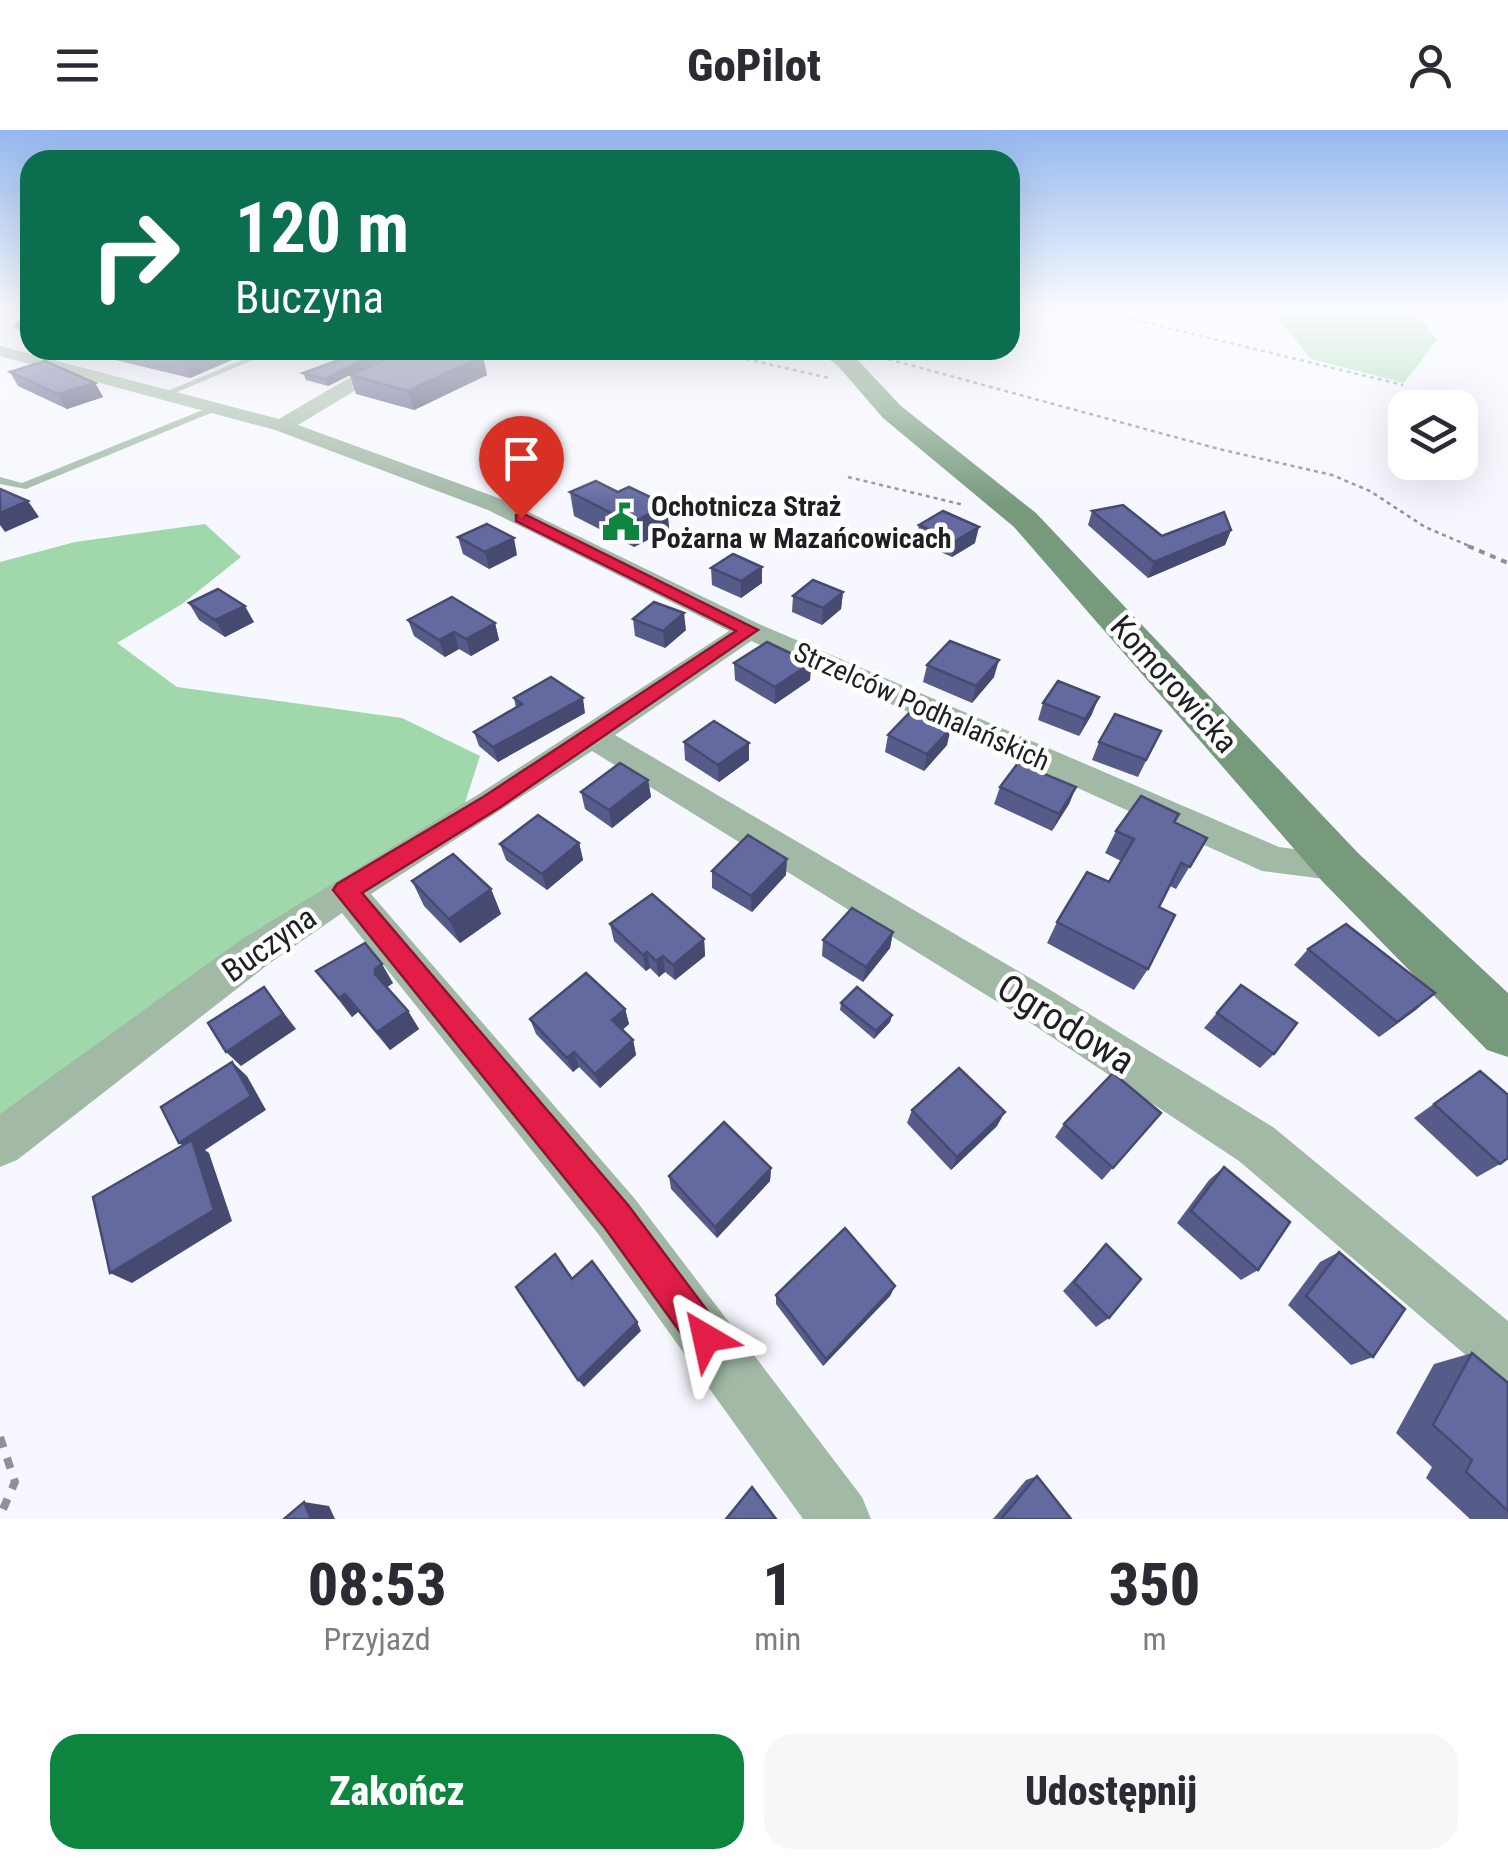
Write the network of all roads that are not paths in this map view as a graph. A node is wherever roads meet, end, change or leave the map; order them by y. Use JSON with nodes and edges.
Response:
{"nodes":[{"id":1,"x":85,"y":374,"type":"edge"},
{"id":2,"x":214,"y":374,"type":"edge"},
{"id":3,"x":379,"y":374,"type":"edge"},
{"id":4,"x":871,"y":374,"type":"edge"},
{"id":5,"x":164,"y":394,"type":"junction"},
{"id":6,"x":216,"y":408,"type":"junction"},
{"id":7,"x":282,"y":426,"type":"junction"},
{"id":8,"x":0,"y":480,"type":"edge"},
{"id":9,"x":749,"y":630,"type":"junction"},
{"id":10,"x":592,"y":736,"type":"junction"},
{"id":11,"x":1340,"y":867,"type":"junction"},
{"id":12,"x":346,"y":890,"type":"junction"},
{"id":13,"x":1508,"y":1032,"type":"edge"},
{"id":14,"x":0,"y":1143,"type":"edge"},
{"id":15,"x":1508,"y":1356,"type":"edge"},
{"id":16,"x":840,"y":1519,"type":"edge"}],
"edges":[{"from":1,"to":5,"type":"street","name":"Strzelców Podhalańskich"},
{"from":2,"to":5,"type":"lane"},
{"from":3,"to":7,"type":"street"},
{"from":4,"to":11,"type":"street","name":"Komorowicka"},
{"from":5,"to":6,"type":"street","name":"Strzelców Podhalańskich"},
{"from":6,"to":7,"type":"street","name":"Strzelców Podhalańskich"},
{"from":6,"to":8,"type":"lane"},
{"from":7,"to":9,"type":"street","name":"Strzelców Podhalańskich"},
{"from":9,"to":10,"type":"street","name":"Buczyna"},
{"from":9,"to":11,"type":"street","name":"Strzelców Podhalańskich"},
{"from":10,"to":12,"type":"street","name":"Buczyna"},
{"from":10,"to":15,"type":"street","name":"Ogrodowa"},
{"from":11,"to":13,"type":"street","name":"Komorowicka"},
{"from":12,"to":14,"type":"street","name":"Buczyna"},
{"from":12,"to":16,"type":"street"}]}
